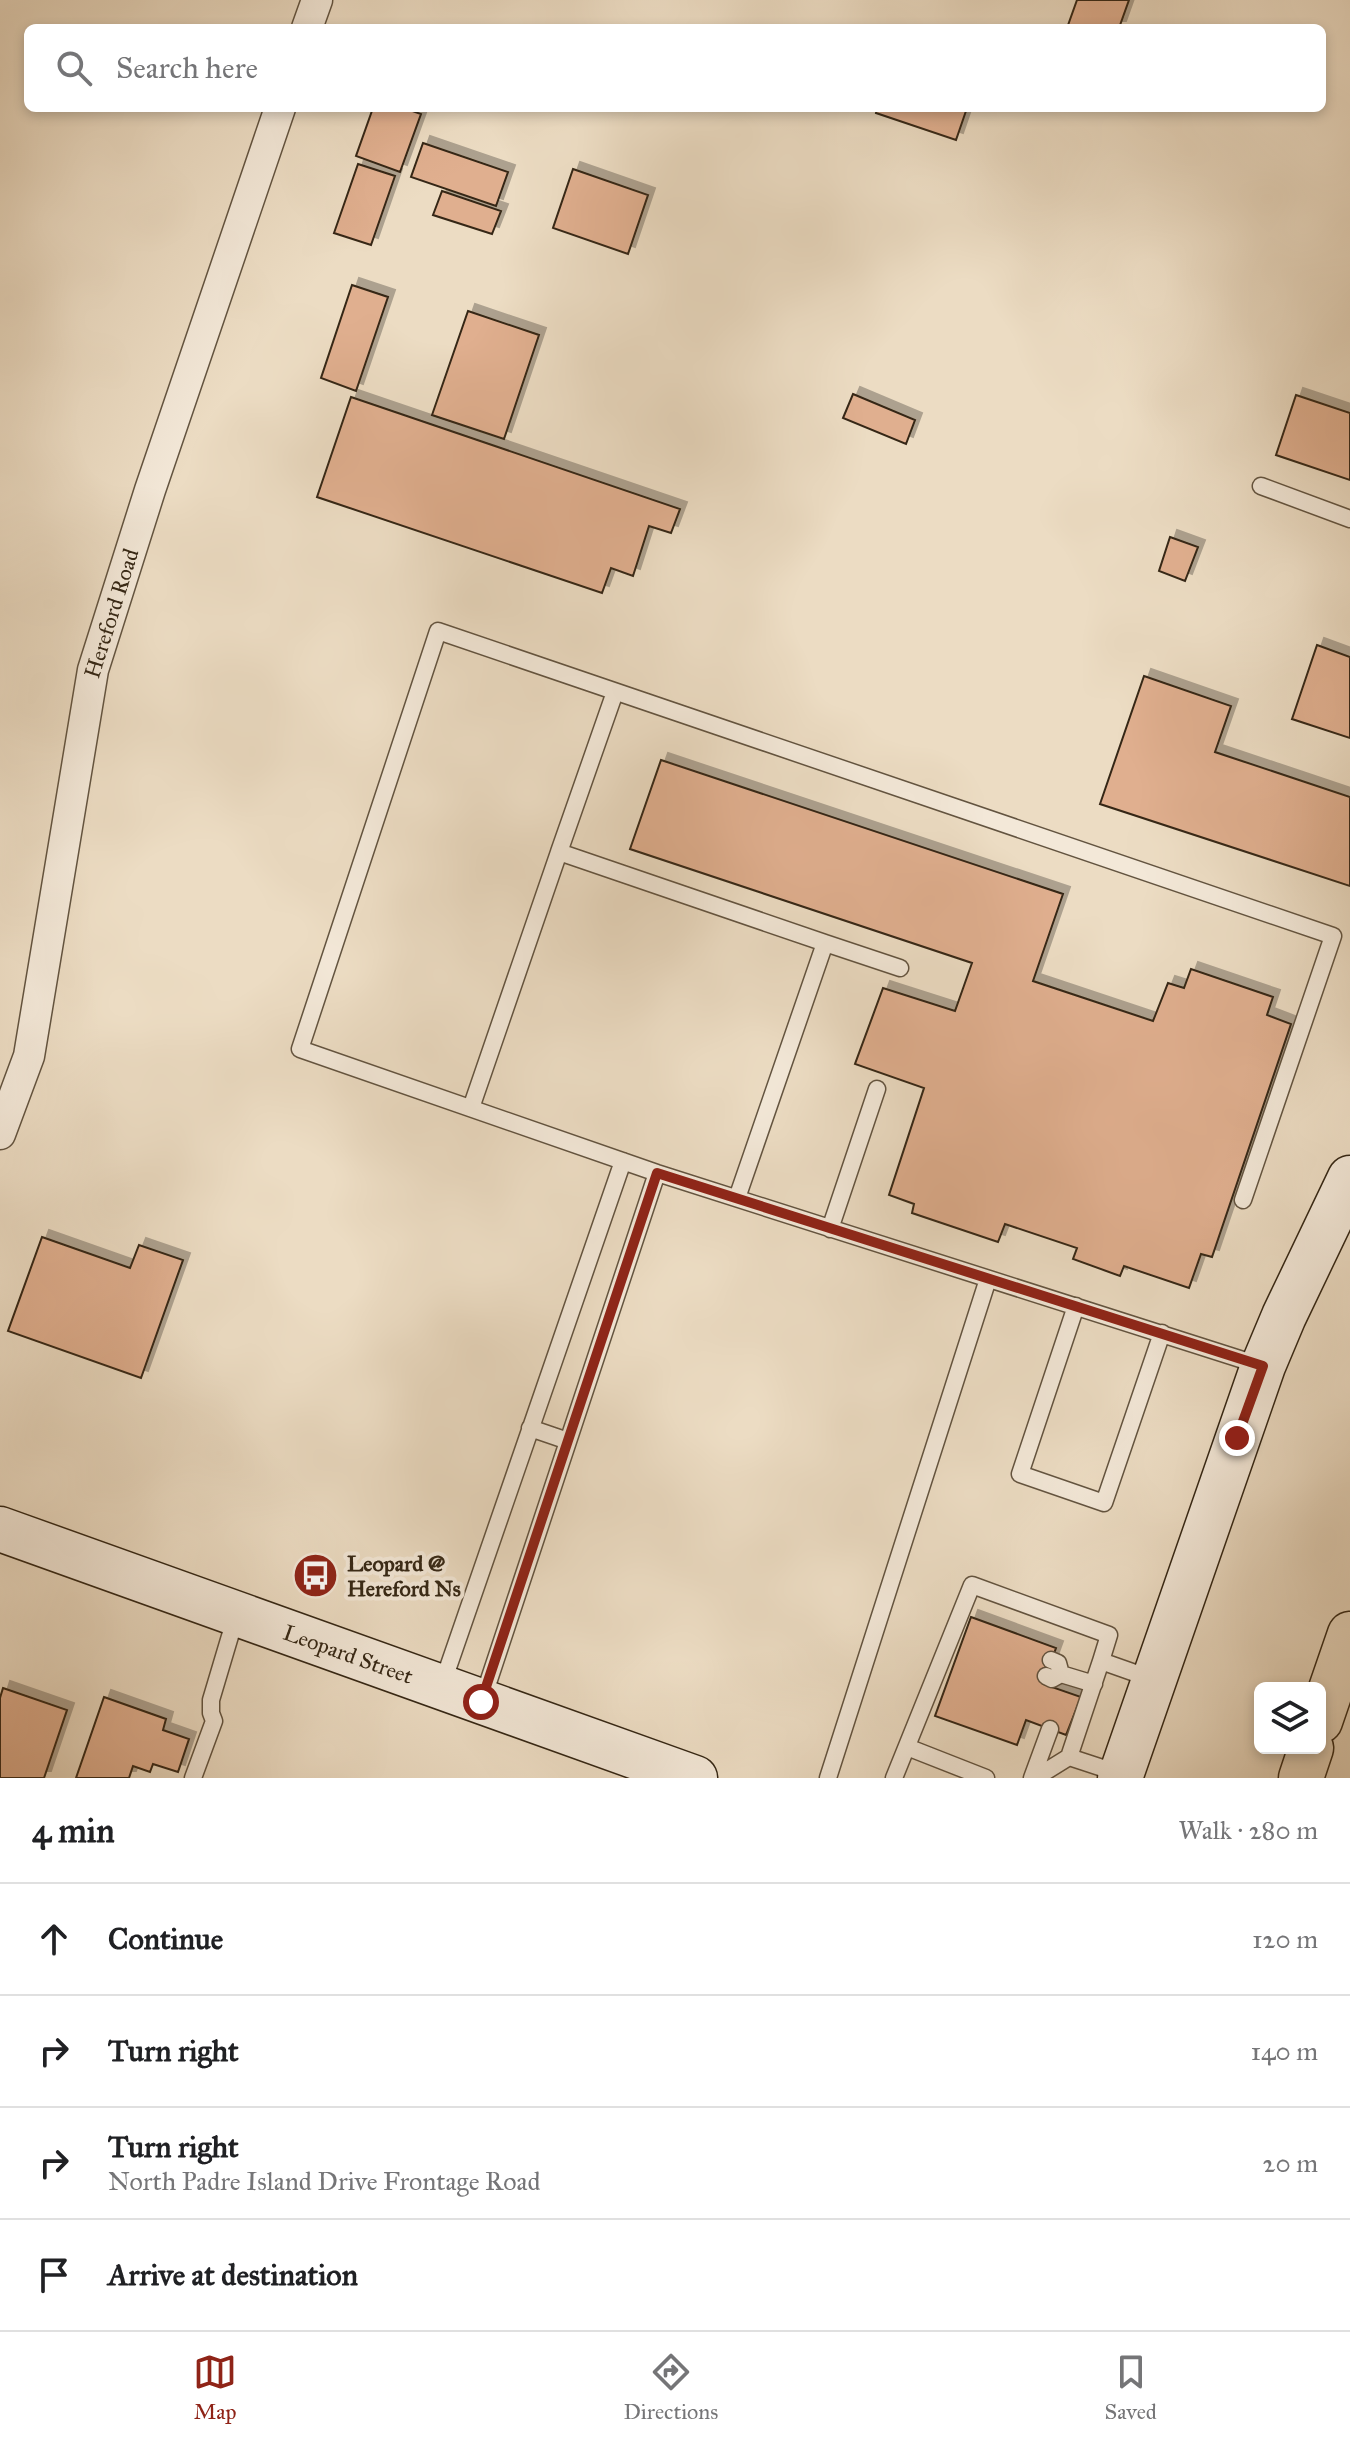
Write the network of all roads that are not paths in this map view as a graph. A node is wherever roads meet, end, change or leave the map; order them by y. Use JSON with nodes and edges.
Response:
{"nodes":[{"id":1,"x":317,"y":0,"type":"edge"},
{"id":2,"x":308,"y":24,"type":"edge"},
{"id":3,"x":279,"y":112,"type":"edge"},
{"id":4,"x":1261,"y":486,"type":"dead end"},
{"id":5,"x":1350,"y":519,"type":"edge"},
{"id":6,"x":615,"y":692,"type":"junction"},
{"id":7,"x":559,"y":852,"type":"junction"},
{"id":8,"x":825,"y":943,"type":"junction"},
{"id":9,"x":900,"y":968,"type":"dead end"},
{"id":10,"x":877,"y":1089,"type":"dead end"},
{"id":11,"x":471,"y":1108,"type":"junction"},
{"id":12,"x":0,"y":1134,"type":"edge"},
{"id":13,"x":623,"y":1161,"type":"junction"},
{"id":14,"x":657,"y":1173,"type":"junction"},
{"id":15,"x":1350,"y":1178,"type":"edge"},
{"id":16,"x":737,"y":1198,"type":"junction"},
{"id":17,"x":1243,"y":1200,"type":"dead end"},
{"id":18,"x":830,"y":1229,"type":"junction"},
{"id":19,"x":988,"y":1279,"type":"junction"},
{"id":20,"x":1076,"y":1306,"type":"junction"},
{"id":21,"x":1162,"y":1333,"type":"junction"},
{"id":22,"x":1263,"y":1366,"type":"junction"},
{"id":23,"x":530,"y":1428,"type":"junction"},
{"id":24,"x":568,"y":1441,"type":"junction"},
{"id":25,"x":0,"y":1529,"type":"edge"},
{"id":26,"x":237,"y":1614,"type":"junction"},
{"id":27,"x":1350,"y":1634,"type":"edge"},
{"id":28,"x":1101,"y":1661,"type":"junction"},
{"id":29,"x":1058,"y":1675,"type":"dead end"},
{"id":30,"x":1154,"y":1679,"type":"junction"},
{"id":31,"x":1094,"y":1684,"type":"junction"},
{"id":32,"x":441,"y":1687,"type":"junction"},
{"id":33,"x":481,"y":1702,"type":"junction"},
{"id":34,"x":1326,"y":1704,"type":"edge"},
{"id":35,"x":1050,"y":1729,"type":"dead end"},
{"id":36,"x":907,"y":1747,"type":"junction"},
{"id":37,"x":1309,"y":1754,"type":"edge"},
{"id":38,"x":1069,"y":1757,"type":"junction"},
{"id":39,"x":1122,"y":1777,"type":"edge"},
{"id":40,"x":193,"y":1778,"type":"edge"},
{"id":41,"x":695,"y":1778,"type":"edge"},
{"id":42,"x":828,"y":1778,"type":"edge"},
{"id":43,"x":894,"y":1778,"type":"edge"},
{"id":44,"x":986,"y":1778,"type":"edge"},
{"id":45,"x":1034,"y":1778,"type":"edge"},
{"id":46,"x":1301,"y":1778,"type":"edge"}],
"edges":[{"from":1,"to":2,"type":"street"},
{"from":3,"to":12,"type":"street","name":"Hereford Road"},
{"from":4,"to":5,"type":"lane"},
{"from":6,"to":7,"type":"lane"},
{"from":6,"to":11,"type":"lane"},
{"from":6,"to":17,"type":"lane"},
{"from":7,"to":8,"type":"lane"},
{"from":7,"to":11,"type":"lane"},
{"from":8,"to":9,"type":"lane"},
{"from":8,"to":16,"type":"lane"},
{"from":10,"to":18,"type":"lane"},
{"from":11,"to":13,"type":"lane"},
{"from":13,"to":14,"type":"lane"},
{"from":13,"to":23,"type":"lane"},
{"from":14,"to":16,"type":"lane"},
{"from":14,"to":24,"type":"lane"},
{"from":15,"to":22,"type":"main road"},
{"from":16,"to":18,"type":"lane"},
{"from":18,"to":19,"type":"lane"},
{"from":19,"to":20,"type":"lane"},
{"from":19,"to":42,"type":"lane"},
{"from":20,"to":21,"type":"lane"},
{"from":20,"to":21,"type":"lane"},
{"from":21,"to":22,"type":"lane"},
{"from":22,"to":30,"type":"main road"},
{"from":23,"to":24,"type":"lane"},
{"from":23,"to":32,"type":"lane"},
{"from":24,"to":33,"type":"lane"},
{"from":25,"to":26,"type":"main road","name":"Leopard Street"},
{"from":26,"to":32,"type":"main road","name":"Leopard Street"},
{"from":26,"to":40,"type":"lane"},
{"from":27,"to":34,"type":"highway"},
{"from":28,"to":30,"type":"lane"},
{"from":28,"to":31,"type":"lane"},
{"from":28,"to":36,"type":"lane"},
{"from":29,"to":31,"type":"lane"},
{"from":30,"to":39,"type":"main road"},
{"from":31,"to":38,"type":"lane"},
{"from":32,"to":33,"type":"main road","name":"Leopard Street"},
{"from":33,"to":41,"type":"main road","name":"Leopard Street"},
{"from":35,"to":45,"type":"lane"},
{"from":36,"to":43,"type":"lane"},
{"from":36,"to":44,"type":"lane"},
{"from":37,"to":46,"type":"highway"},
{"from":38,"to":39,"type":"lane"},
{"from":38,"to":45,"type":"lane"}]}
